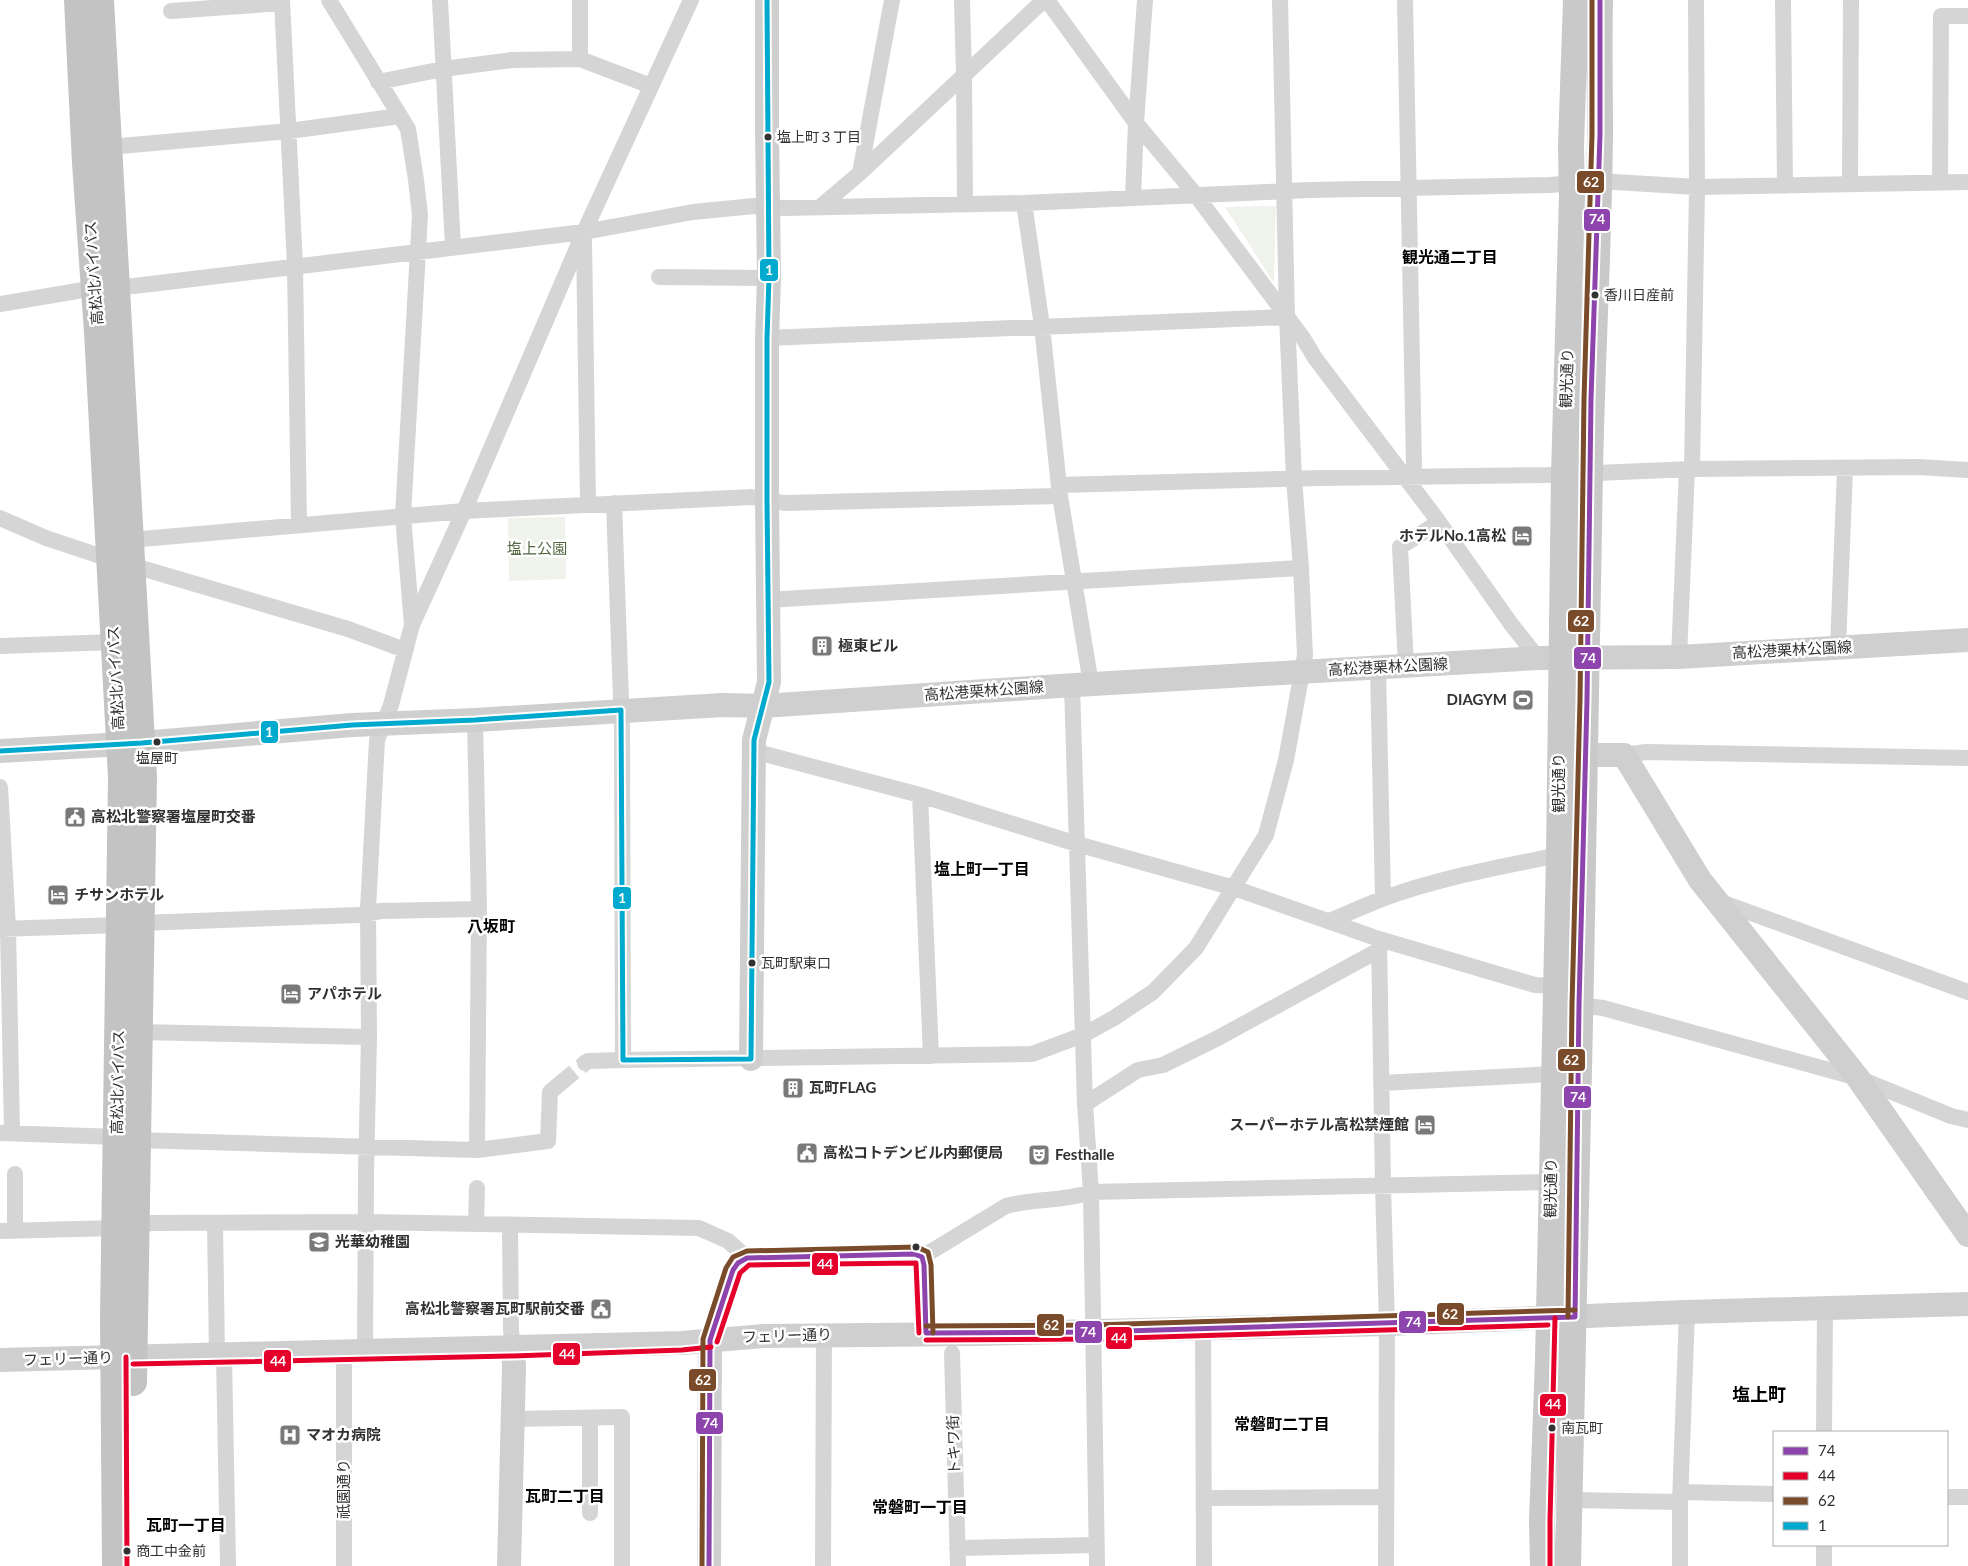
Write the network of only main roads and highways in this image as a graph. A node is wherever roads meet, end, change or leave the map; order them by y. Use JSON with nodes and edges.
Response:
{"nodes":[{"id":1,"x":78,"y":0,"type":"edge"},
{"id":2,"x":100,"y":0,"type":"edge"},
{"id":3,"x":1576,"y":0,"type":"edge"},
{"id":4,"x":1600,"y":0,"type":"edge"},
{"id":5,"x":106,"y":287,"type":"junction"},
{"id":6,"x":124,"y":555,"type":"junction"},
{"id":7,"x":1562,"y":658,"type":"junction"},
{"id":8,"x":132,"y":744,"type":"junction"},
{"id":9,"x":130,"y":924,"type":"junction"},
{"id":10,"x":127,"y":1139,"type":"junction"},
{"id":11,"x":124,"y":1357,"type":"junction"},
{"id":12,"x":116,"y":1566,"type":"edge"},
{"id":13,"x":135,"y":1566,"type":"edge"},
{"id":14,"x":1543,"y":1566,"type":"edge"},
{"id":15,"x":1568,"y":1566,"type":"edge"}],
"edges":[{"from":1,"to":5,"type":"highway","name":"高松北バイパス"},
{"from":2,"to":5,"type":"highway","name":"高松北バイパス"},
{"from":3,"to":7,"type":"main road","name":"観光通り"},
{"from":4,"to":7,"type":"main road","name":"観光通り"},
{"from":5,"to":6,"type":"highway","name":"高松北バイパス"},
{"from":6,"to":8,"type":"highway","name":"高松北バイパス"},
{"from":6,"to":8,"type":"highway","name":"高松北バイパス"},
{"from":7,"to":14,"type":"main road","name":"観光通り"},
{"from":7,"to":15,"type":"main road","name":"観光通り"},
{"from":8,"to":9,"type":"highway","name":"高松北バイパス"},
{"from":9,"to":10,"type":"highway","name":"高松北バイパス"},
{"from":9,"to":10,"type":"highway","name":"高松北バイパス"},
{"from":10,"to":11,"type":"highway","name":"高松北バイパス"},
{"from":11,"to":12,"type":"highway","name":"高松北バイパス"},
{"from":11,"to":13,"type":"highway","name":"高松北バイパス"}]}
